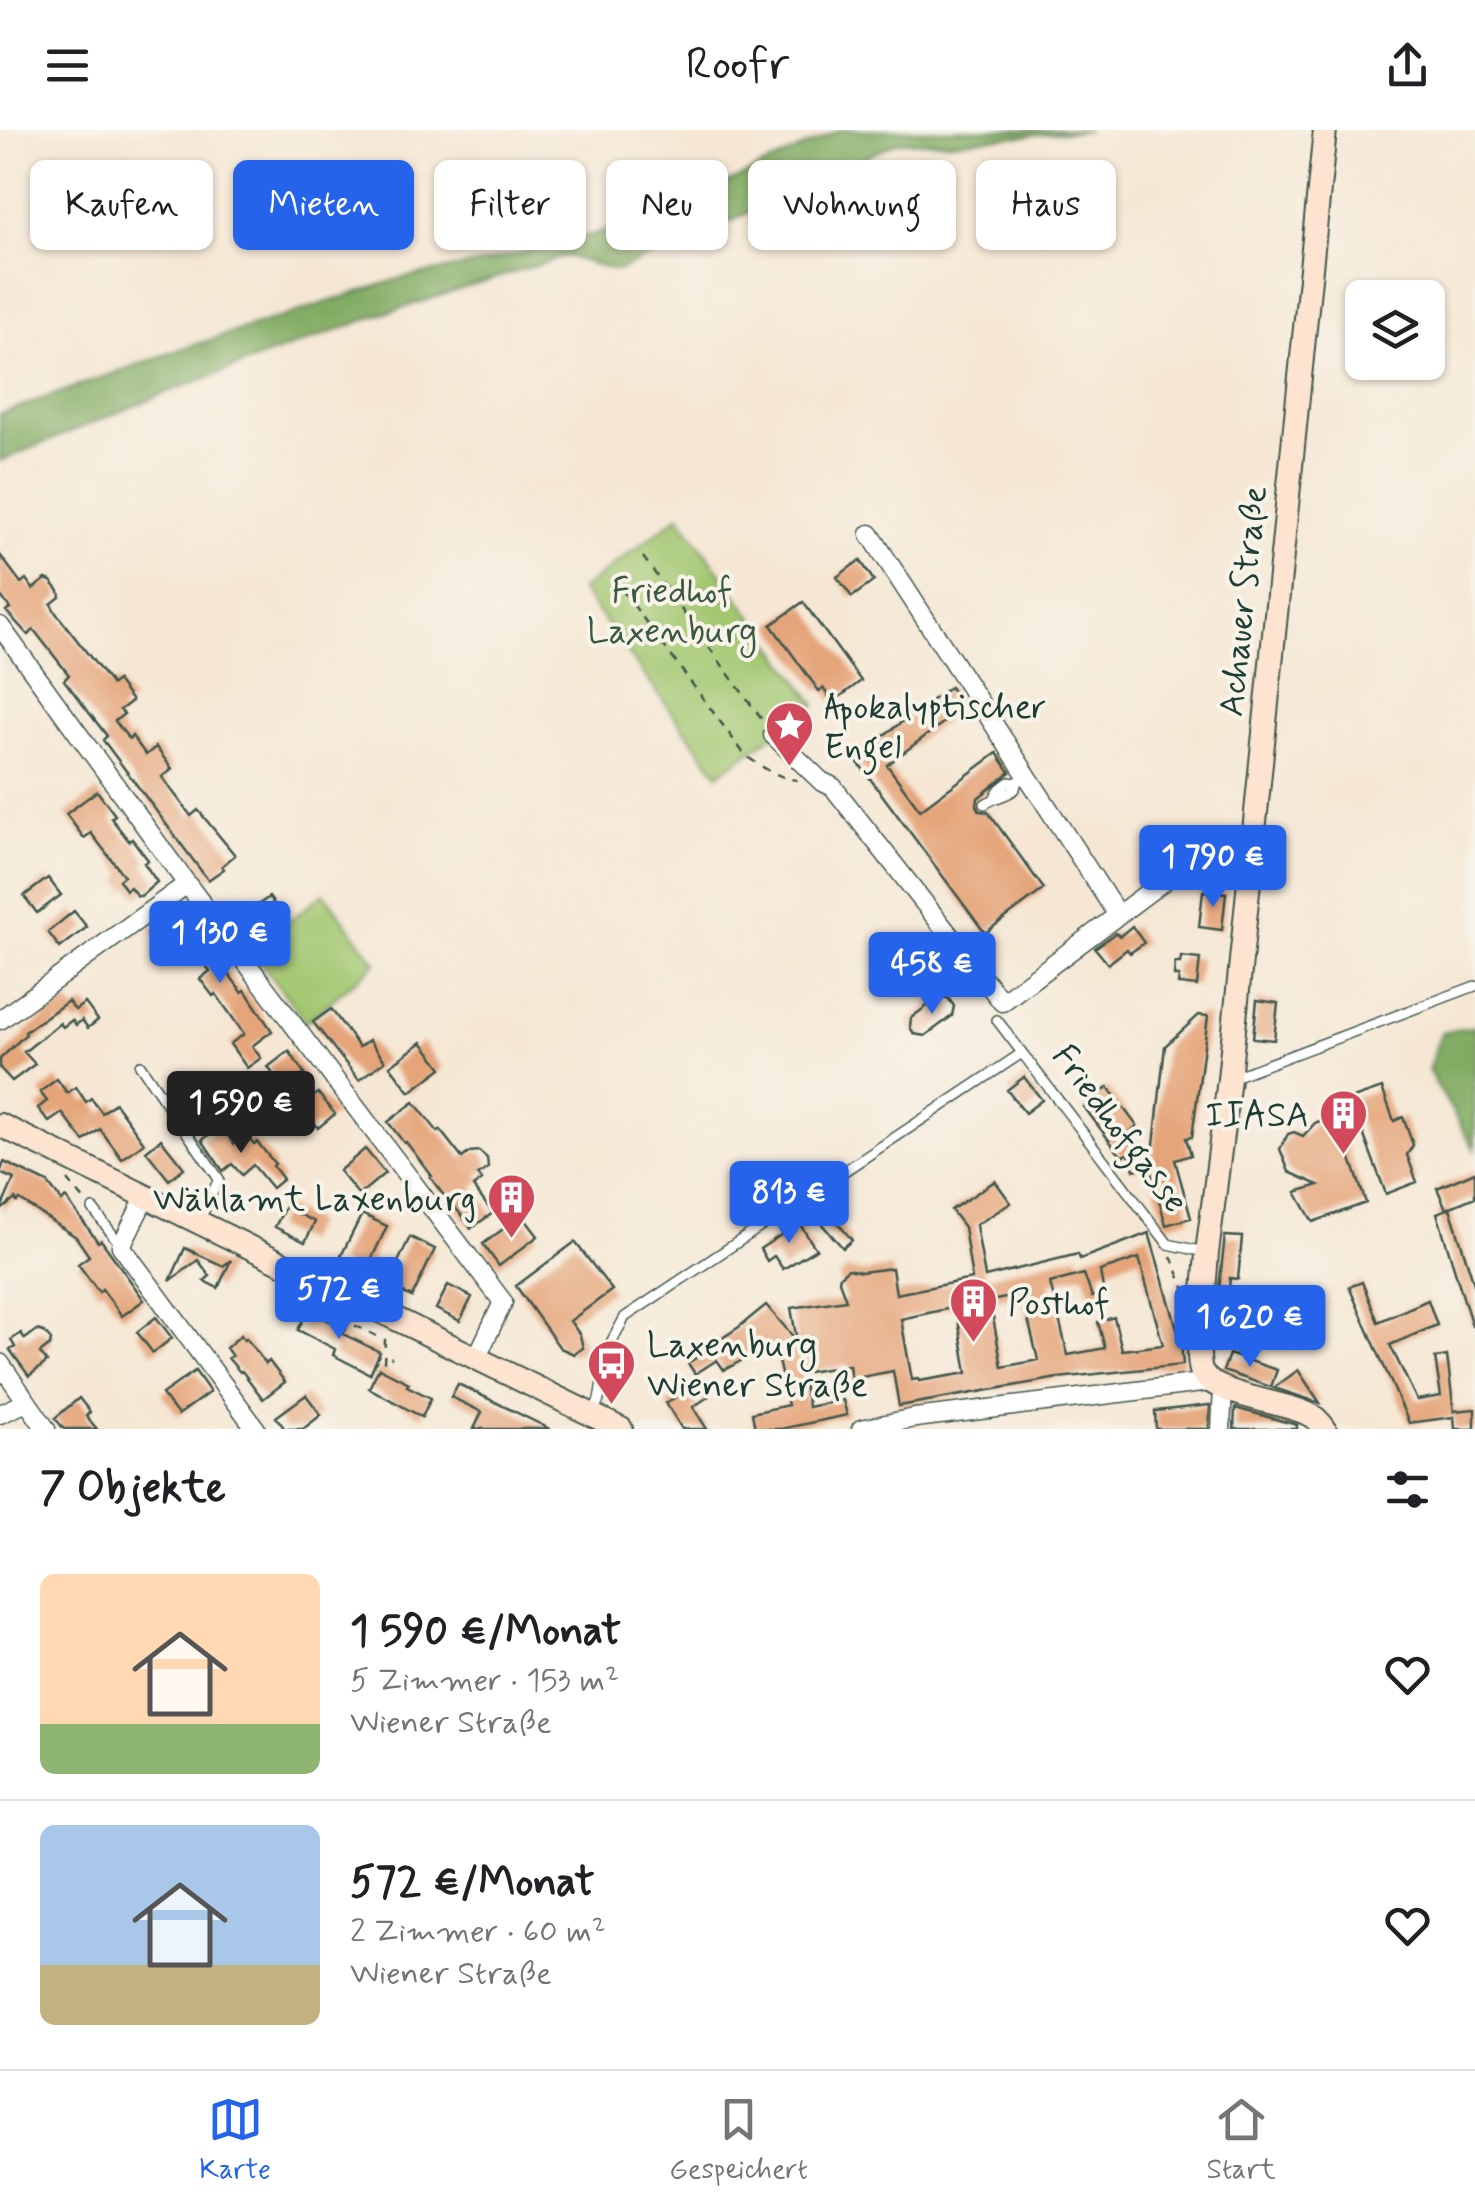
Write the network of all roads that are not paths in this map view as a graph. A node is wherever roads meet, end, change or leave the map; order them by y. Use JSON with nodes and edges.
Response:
{"nodes":[{"id":1,"x":1325,"y":130,"type":"edge"},
{"id":2,"x":870,"y":534,"type":"dead end"},
{"id":3,"x":0,"y":626,"type":"edge"},
{"id":4,"x":774,"y":735,"type":"road end"},
{"id":5,"x":1021,"y":779,"type":"junction"},
{"id":6,"x":985,"y":804,"type":"dead end"},
{"id":7,"x":1254,"y":839,"type":"junction"},
{"id":8,"x":187,"y":884,"type":"junction"},
{"id":9,"x":1117,"y":914,"type":"junction"},
{"id":10,"x":1475,"y":986,"type":"edge"},
{"id":11,"x":999,"y":1011,"type":"junction"},
{"id":12,"x":0,"y":1020,"type":"edge"},
{"id":13,"x":1022,"y":1053,"type":"junction"},
{"id":14,"x":140,"y":1065,"type":"dead end"},
{"id":15,"x":1229,"y":1079,"type":"junction"},
{"id":16,"x":0,"y":1125,"type":"edge"},
{"id":17,"x":146,"y":1196,"type":"junction"},
{"id":18,"x":93,"y":1209,"type":"road end"},
{"id":19,"x":199,"y":1222,"type":"junction"},
{"id":20,"x":121,"y":1246,"type":"junction"},
{"id":21,"x":1207,"y":1252,"type":"junction"},
{"id":22,"x":477,"y":1357,"type":"junction"},
{"id":23,"x":0,"y":1363,"type":"edge"},
{"id":24,"x":1216,"y":1385,"type":"junction"},
{"id":25,"x":27,"y":1402,"type":"junction"},
{"id":26,"x":0,"y":1414,"type":"edge"},
{"id":27,"x":592,"y":1414,"type":"junction"},
{"id":28,"x":917,"y":1424,"type":"edge"},
{"id":29,"x":46,"y":1429,"type":"edge"},
{"id":30,"x":256,"y":1429,"type":"edge"},
{"id":31,"x":620,"y":1429,"type":"edge"},
{"id":32,"x":861,"y":1429,"type":"edge"},
{"id":33,"x":1222,"y":1429,"type":"edge"},
{"id":34,"x":1325,"y":1429,"type":"edge"}],
"edges":[{"from":1,"to":7,"type":"street","name":"Achauer Straße"},
{"from":2,"to":5,"type":"street"},
{"from":3,"to":8,"type":"street"},
{"from":4,"to":11,"type":"street","name":"Friedhofgasse"},
{"from":5,"to":6,"type":"lane"},
{"from":5,"to":9,"type":"street"},
{"from":7,"to":9,"type":"street"},
{"from":7,"to":15,"type":"street","name":"Achauer Straße"},
{"from":8,"to":12,"type":"street"},
{"from":8,"to":22,"type":"street"},
{"from":9,"to":11,"type":"street"},
{"from":10,"to":15,"type":"lane"},
{"from":11,"to":13,"type":"lane","name":"Friedhofgasse"},
{"from":13,"to":21,"type":"lane","name":"Friedhofgasse"},
{"from":13,"to":27,"type":"lane"},
{"from":14,"to":19,"type":"lane"},
{"from":15,"to":21,"type":"street","name":"Achauer Straße"},
{"from":16,"to":17,"type":"street"},
{"from":17,"to":19,"type":"street"},
{"from":17,"to":20,"type":"street"},
{"from":18,"to":20,"type":"lane"},
{"from":19,"to":22,"type":"street"},
{"from":20,"to":30,"type":"street"},
{"from":21,"to":24,"type":"street","name":"Achauer Straße"},
{"from":22,"to":27,"type":"street"},
{"from":23,"to":25,"type":"street"},
{"from":24,"to":28,"type":"street"},
{"from":24,"to":33,"type":"street"},
{"from":24,"to":34,"type":"street"},
{"from":25,"to":26,"type":"street"},
{"from":25,"to":29,"type":"street"},
{"from":27,"to":31,"type":"street"},
{"from":28,"to":32,"type":"street"}]}
